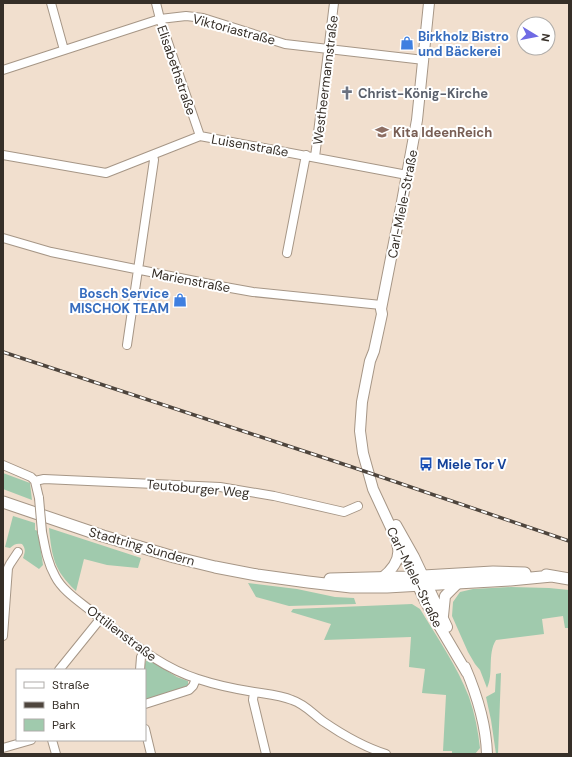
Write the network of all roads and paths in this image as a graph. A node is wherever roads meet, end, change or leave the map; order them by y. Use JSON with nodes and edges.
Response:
{"nodes":[{"id":1,"x":51,"y":3,"type":"edge"},
{"id":2,"x":156,"y":3,"type":"edge"},
{"id":3,"x":334,"y":3,"type":"edge"},
{"id":4,"x":429,"y":3,"type":"edge"},
{"id":5,"x":160,"y":19,"type":"junction"},
{"id":6,"x":64,"y":50,"type":"junction"},
{"id":7,"x":328,"y":50,"type":"junction"},
{"id":8,"x":424,"y":60,"type":"junction"},
{"id":9,"x":3,"y":70,"type":"edge"},
{"id":10,"x":200,"y":136,"type":"junction"},
{"id":11,"x":3,"y":155,"type":"edge"},
{"id":12,"x":154,"y":155,"type":"junction"},
{"id":13,"x":306,"y":156,"type":"junction"},
{"id":14,"x":315,"y":157,"type":"junction"},
{"id":15,"x":407,"y":175,"type":"junction"},
{"id":16,"x":3,"y":238,"type":"edge"},
{"id":17,"x":287,"y":253,"type":"dead end"},
{"id":18,"x":139,"y":270,"type":"junction"},
{"id":19,"x":381,"y":307,"type":"junction"},
{"id":20,"x":127,"y":345,"type":"dead end"},
{"id":21,"x":3,"y":465,"type":"edge"},
{"id":22,"x":369,"y":478,"type":"junction"},
{"id":23,"x":35,"y":481,"type":"junction"},
{"id":24,"x":3,"y":502,"type":"edge"},
{"id":25,"x":358,"y":506,"type":"dead end"},
{"id":26,"x":395,"y":537,"type":"junction"},
{"id":27,"x":18,"y":552,"type":"dead end"},
{"id":28,"x":552,"y":576,"type":"junction"},
{"id":29,"x":284,"y":578,"type":"junction"},
{"id":30,"x":382,"y":578,"type":"junction"},
{"id":31,"x":569,"y":579,"type":"edge"},
{"id":32,"x":421,"y":581,"type":"junction"},
{"id":33,"x":458,"y":583,"type":"junction"},
{"id":34,"x":101,"y":618,"type":"junction"},
{"id":35,"x":442,"y":618,"type":"junction"},
{"id":36,"x":3,"y":636,"type":"edge"},
{"id":37,"x":144,"y":652,"type":"junction"},
{"id":38,"x":60,"y":669,"type":"edge"},
{"id":39,"x":140,"y":669,"type":"edge"},
{"id":40,"x":468,"y":673,"type":"junction"},
{"id":41,"x":196,"y":679,"type":"junction"},
{"id":42,"x":254,"y":692,"type":"junction"},
{"id":43,"x":146,"y":704,"type":"edge"},
{"id":44,"x":146,"y":733,"type":"edge"},
{"id":45,"x":28,"y":741,"type":"edge"},
{"id":46,"x":52,"y":741,"type":"edge"},
{"id":47,"x":3,"y":748,"type":"edge"},
{"id":48,"x":372,"y":752,"type":"edge"},
{"id":49,"x":56,"y":754,"type":"edge"},
{"id":50,"x":151,"y":754,"type":"edge"},
{"id":51,"x":266,"y":754,"type":"edge"},
{"id":52,"x":386,"y":754,"type":"edge"},
{"id":53,"x":487,"y":754,"type":"edge"}],
"edges":[{"from":1,"to":6,"type":"street"},
{"from":2,"to":5,"type":"street","name":"Elisabethstraße"},
{"from":3,"to":7,"type":"street","name":"Westheermannstraße"},
{"from":4,"to":8,"type":"street","name":"Carl-Miele-Straße"},
{"from":5,"to":6,"type":"street","name":"Viktoriastraße"},
{"from":5,"to":7,"type":"street","name":"Viktoriastraße"},
{"from":5,"to":10,"type":"street","name":"Elisabethstraße"},
{"from":6,"to":9,"type":"street","name":"Viktoriastraße"},
{"from":7,"to":8,"type":"street","name":"Viktoriastraße"},
{"from":7,"to":14,"type":"street","name":"Westheermannstraße"},
{"from":8,"to":15,"type":"street","name":"Carl-Miele-Straße"},
{"from":10,"to":12,"type":"street","name":"Luisenstraße"},
{"from":10,"to":13,"type":"street","name":"Luisenstraße"},
{"from":11,"to":12,"type":"street","name":"Luisenstraße"},
{"from":12,"to":18,"type":"street"},
{"from":13,"to":14,"type":"street","name":"Luisenstraße"},
{"from":13,"to":17,"type":"street"},
{"from":14,"to":15,"type":"street","name":"Luisenstraße"},
{"from":15,"to":19,"type":"street","name":"Carl-Miele-Straße"},
{"from":16,"to":18,"type":"street","name":"Marienstraße"},
{"from":18,"to":19,"type":"street","name":"Marienstraße"},
{"from":18,"to":20,"type":"street"},
{"from":19,"to":22,"type":"street","name":"Carl-Miele-Straße"},
{"from":21,"to":23,"type":"street"},
{"from":22,"to":26,"type":"street","name":"Carl-Miele-Straße"},
{"from":22,"to":32,"type":"street","name":"Carl-Miele-Straße"},
{"from":23,"to":25,"type":"street","name":"Teutoburger Weg"},
{"from":23,"to":34,"type":"street","name":"Ottilienstraße","bridge":true},
{"from":24,"to":29,"type":"main road","name":"Stadtring Sundern"},
{"from":26,"to":30,"type":"street"},
{"from":26,"to":32,"type":"street","name":"Carl-Miele-Straße"},
{"from":27,"to":36,"type":"street"},
{"from":28,"to":31,"type":"main road"},
{"from":28,"to":32,"type":"main road"},
{"from":28,"to":33,"type":"main road"},
{"from":29,"to":30,"type":"main road","name":"Stadtring Sundern"},
{"from":29,"to":32,"type":"main road","name":"Stadtring Sundern"},
{"from":30,"to":32,"type":"main road","name":"Stadtring Sundern"},
{"from":32,"to":33,"type":"main road"},
{"from":32,"to":35,"type":"street","name":"Carl-Miele-Straße"},
{"from":32,"to":40,"type":"street","name":"Carl-Miele-Straße"},
{"from":33,"to":35,"type":"street"},
{"from":34,"to":37,"type":"street","name":"Ottilienstraße"},
{"from":34,"to":38,"type":"street"},
{"from":35,"to":40,"type":"street","name":"Carl-Miele-Straße"},
{"from":37,"to":39,"type":"street"},
{"from":37,"to":41,"type":"street","name":"Ottilienstraße"},
{"from":40,"to":53,"type":"street","name":"Carl-Miele-Straße"},
{"from":41,"to":42,"type":"street","name":"Ottilienstraße"},
{"from":41,"to":43,"type":"street"},
{"from":42,"to":48,"type":"street","name":"Ottilienstraße"},
{"from":42,"to":51,"type":"street"},
{"from":44,"to":50,"type":"street"},
{"from":45,"to":47,"type":"street"},
{"from":46,"to":49,"type":"street"},
{"from":48,"to":52,"type":"street","name":"Ottilienstraße"}]}
